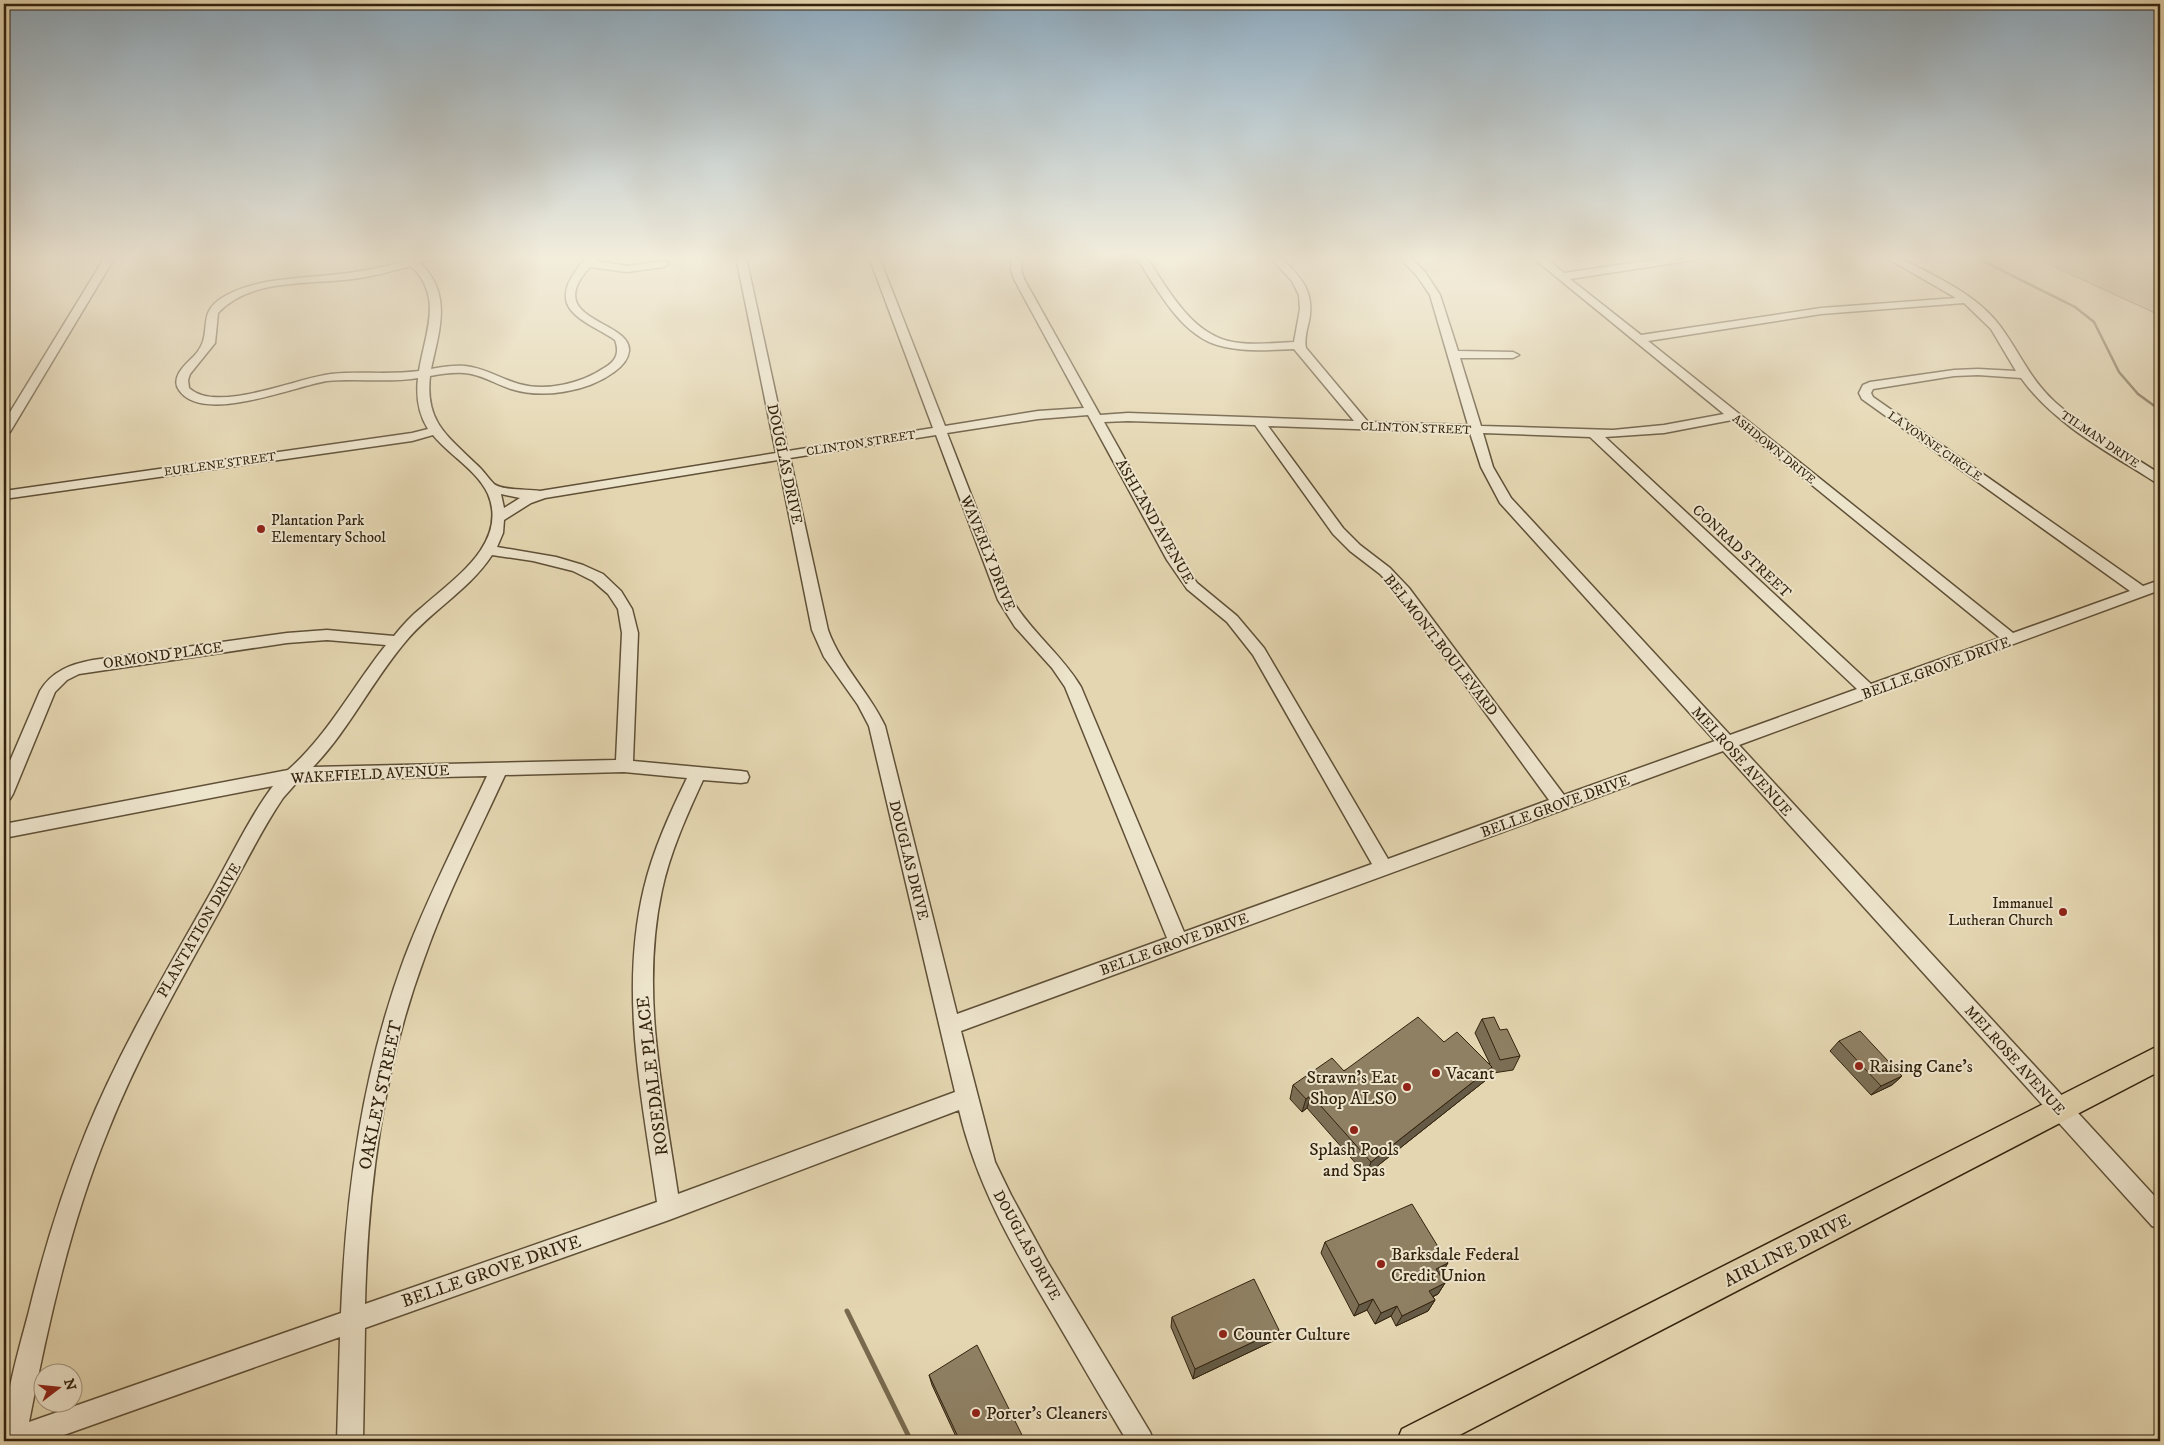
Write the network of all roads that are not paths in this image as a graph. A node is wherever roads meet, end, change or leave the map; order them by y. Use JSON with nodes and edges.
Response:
{"nodes":[{"id":1,"x":69,"y":324,"type":"edge"},
{"id":2,"x":210,"y":324,"type":"edge"},
{"id":3,"x":434,"y":324,"type":"edge"},
{"id":4,"x":595,"y":324,"type":"edge"},
{"id":5,"x":755,"y":324,"type":"edge"},
{"id":6,"x":900,"y":324,"type":"edge"},
{"id":7,"x":1044,"y":324,"type":"edge"},
{"id":8,"x":1191,"y":324,"type":"edge"},
{"id":9,"x":1303,"y":324,"type":"edge"},
{"id":10,"x":1444,"y":324,"type":"edge"},
{"id":11,"x":1620,"y":324,"type":"edge"},
{"id":12,"x":1730,"y":324,"type":"edge"},
{"id":13,"x":1993,"y":324,"type":"edge"},
{"id":14,"x":1638,"y":339,"type":"junction"},
{"id":15,"x":1298,"y":345,"type":"junction"},
{"id":16,"x":1454,"y":354,"type":"junction"},
{"id":17,"x":1513,"y":355,"type":"dead end"},
{"id":18,"x":425,"y":373,"type":"junction"},
{"id":19,"x":2023,"y":375,"type":"junction"},
{"id":20,"x":1094,"y":415,"type":"junction"},
{"id":21,"x":1734,"y":416,"type":"junction"},
{"id":22,"x":1259,"y":422,"type":"junction"},
{"id":23,"x":1365,"y":426,"type":"junction"},
{"id":24,"x":1476,"y":430,"type":"junction"},
{"id":25,"x":435,"y":431,"type":"junction"},
{"id":26,"x":940,"y":431,"type":"junction"},
{"id":27,"x":4,"y":432,"type":"edge"},
{"id":28,"x":1593,"y":433,"type":"junction"},
{"id":29,"x":783,"y":456,"type":"junction"},
{"id":30,"x":2160,"y":478,"type":"edge"},
{"id":31,"x":491,"y":488,"type":"junction"},
{"id":32,"x":542,"y":494,"type":"junction"},
{"id":33,"x":4,"y":495,"type":"edge"},
{"id":34,"x":498,"y":518,"type":"junction"},
{"id":35,"x":489,"y":550,"type":"junction"},
{"id":36,"x":2160,"y":585,"type":"edge"},
{"id":37,"x":2141,"y":592,"type":"junction"},
{"id":38,"x":2012,"y":640,"type":"junction"},
{"id":39,"x":398,"y":641,"type":"junction"},
{"id":40,"x":1869,"y":692,"type":"junction"},
{"id":41,"x":1726,"y":744,"type":"junction"},
{"id":42,"x":624,"y":766,"type":"junction"},
{"id":43,"x":499,"y":769,"type":"junction"},
{"id":44,"x":698,"y":773,"type":"junction"},
{"id":45,"x":292,"y":776,"type":"junction"},
{"id":46,"x":741,"y":777,"type":"dead end"},
{"id":47,"x":4,"y":794,"type":"edge"},
{"id":48,"x":1561,"y":804,"type":"junction"},
{"id":49,"x":4,"y":832,"type":"edge"},
{"id":50,"x":1384,"y":868,"type":"junction"},
{"id":51,"x":1178,"y":943,"type":"junction"},
{"id":52,"x":949,"y":1026,"type":"junction"},
{"id":53,"x":2160,"y":1057,"type":"edge"},
{"id":54,"x":967,"y":1097,"type":"junction"},
{"id":55,"x":2060,"y":1110,"type":"junction"},
{"id":56,"x":669,"y":1209,"type":"junction"},
{"id":57,"x":2160,"y":1218,"type":"edge"},
{"id":58,"x":353,"y":1319,"type":"junction"},
{"id":59,"x":12,"y":1441,"type":"edge"},
{"id":60,"x":350,"y":1441,"type":"edge"},
{"id":61,"x":1141,"y":1441,"type":"edge"},
{"id":62,"x":1414,"y":1441,"type":"edge"}],
"edges":[{"from":1,"to":27,"type":"street"},
{"from":2,"to":18,"type":"street"},
{"from":3,"to":18,"type":"street"},
{"from":4,"to":18,"type":"street"},
{"from":5,"to":29,"type":"street","name":"DOUGLAS DRIVE"},
{"from":6,"to":26,"type":"street","name":"WAVERLY DRIVE"},
{"from":7,"to":20,"type":"street","name":"ASHLAND AVENUE"},
{"from":8,"to":15,"type":"street"},
{"from":9,"to":15,"type":"street"},
{"from":10,"to":16,"type":"street","name":"MELROSE AVENUE"},
{"from":11,"to":14,"type":"street","name":"ASHDOWN DRIVE"},
{"from":12,"to":14,"type":"street"},
{"from":13,"to":19,"type":"street","name":"TILMAN DRIVE"},
{"from":14,"to":21,"type":"street","name":"ASHDOWN DRIVE"},
{"from":15,"to":23,"type":"street"},
{"from":16,"to":17,"type":"street"},
{"from":16,"to":24,"type":"street","name":"MELROSE AVENUE"},
{"from":18,"to":25,"type":"street"},
{"from":19,"to":30,"type":"street","name":"TILMAN DRIVE"},
{"from":19,"to":37,"type":"street","name":"LA VONNE CIRCLE"},
{"from":20,"to":22,"type":"street","name":"CLINTON STREET"},
{"from":20,"to":26,"type":"street","name":"CLINTON STREET"},
{"from":20,"to":50,"type":"street","name":"ASHLAND AVENUE"},
{"from":21,"to":28,"type":"street","name":"CLINTON STREET"},
{"from":21,"to":38,"type":"street","name":"ASHDOWN DRIVE"},
{"from":22,"to":23,"type":"street","name":"CLINTON STREET"},
{"from":22,"to":48,"type":"street","name":"BELMONT BOULEVARD"},
{"from":23,"to":24,"type":"street","name":"CLINTON STREET"},
{"from":24,"to":28,"type":"street","name":"CLINTON STREET"},
{"from":24,"to":41,"type":"street","name":"MELROSE AVENUE"},
{"from":25,"to":31,"type":"street"},
{"from":25,"to":33,"type":"street","name":"EURLENE STREET"},
{"from":26,"to":29,"type":"street","name":"CLINTON STREET"},
{"from":26,"to":51,"type":"street","name":"WAVERLY DRIVE"},
{"from":28,"to":40,"type":"street","name":"CONRAD STREET"},
{"from":29,"to":32,"type":"street","name":"CLINTON STREET"},
{"from":29,"to":52,"type":"street","name":"DOUGLAS DRIVE"},
{"from":31,"to":32,"type":"street","name":"CLINTON STREET"},
{"from":31,"to":34,"type":"street","name":"PLANTATION DRIVE"},
{"from":32,"to":34,"type":"street","name":"CLINTON STREET"},
{"from":34,"to":35,"type":"street","name":"PLANTATION DRIVE"},
{"from":35,"to":39,"type":"street","name":"PLANTATION DRIVE"},
{"from":35,"to":42,"type":"street"},
{"from":36,"to":37,"type":"street","name":"BELLE GROVE DRIVE"},
{"from":37,"to":38,"type":"street","name":"BELLE GROVE DRIVE"},
{"from":38,"to":40,"type":"street","name":"BELLE GROVE DRIVE"},
{"from":39,"to":45,"type":"street","name":"PLANTATION DRIVE"},
{"from":39,"to":47,"type":"street","name":"ORMOND PLACE"},
{"from":40,"to":41,"type":"street","name":"BELLE GROVE DRIVE"},
{"from":41,"to":48,"type":"street","name":"BELLE GROVE DRIVE"},
{"from":41,"to":55,"type":"street","name":"MELROSE AVENUE"},
{"from":42,"to":43,"type":"street","name":"WAKEFIELD AVENUE"},
{"from":42,"to":44,"type":"street","name":"WAKEFIELD AVENUE"},
{"from":43,"to":45,"type":"street","name":"WAKEFIELD AVENUE"},
{"from":43,"to":58,"type":"street","name":"OAKLEY STREET"},
{"from":44,"to":46,"type":"street","name":"WAKEFIELD AVENUE"},
{"from":44,"to":56,"type":"street","name":"ROSEDALE PLACE"},
{"from":45,"to":49,"type":"street","name":"WAKEFIELD AVENUE"},
{"from":45,"to":59,"type":"street","name":"PLANTATION DRIVE"},
{"from":48,"to":50,"type":"street","name":"BELLE GROVE DRIVE"},
{"from":50,"to":51,"type":"street","name":"BELLE GROVE DRIVE"},
{"from":51,"to":52,"type":"street","name":"BELLE GROVE DRIVE"},
{"from":52,"to":54,"type":"street","name":"DOUGLAS DRIVE"},
{"from":53,"to":55,"type":"main road","name":"AIRLINE DRIVE"},
{"from":54,"to":56,"type":"street","name":"BELLE GROVE DRIVE"},
{"from":54,"to":61,"type":"street","name":"DOUGLAS DRIVE"},
{"from":55,"to":57,"type":"street","name":"MELROSE AVENUE"},
{"from":55,"to":62,"type":"main road","name":"AIRLINE DRIVE"},
{"from":56,"to":58,"type":"street","name":"BELLE GROVE DRIVE"},
{"from":58,"to":59,"type":"street","name":"BELLE GROVE DRIVE"},
{"from":58,"to":60,"type":"street","name":"OAKLEY STREET"}]}
